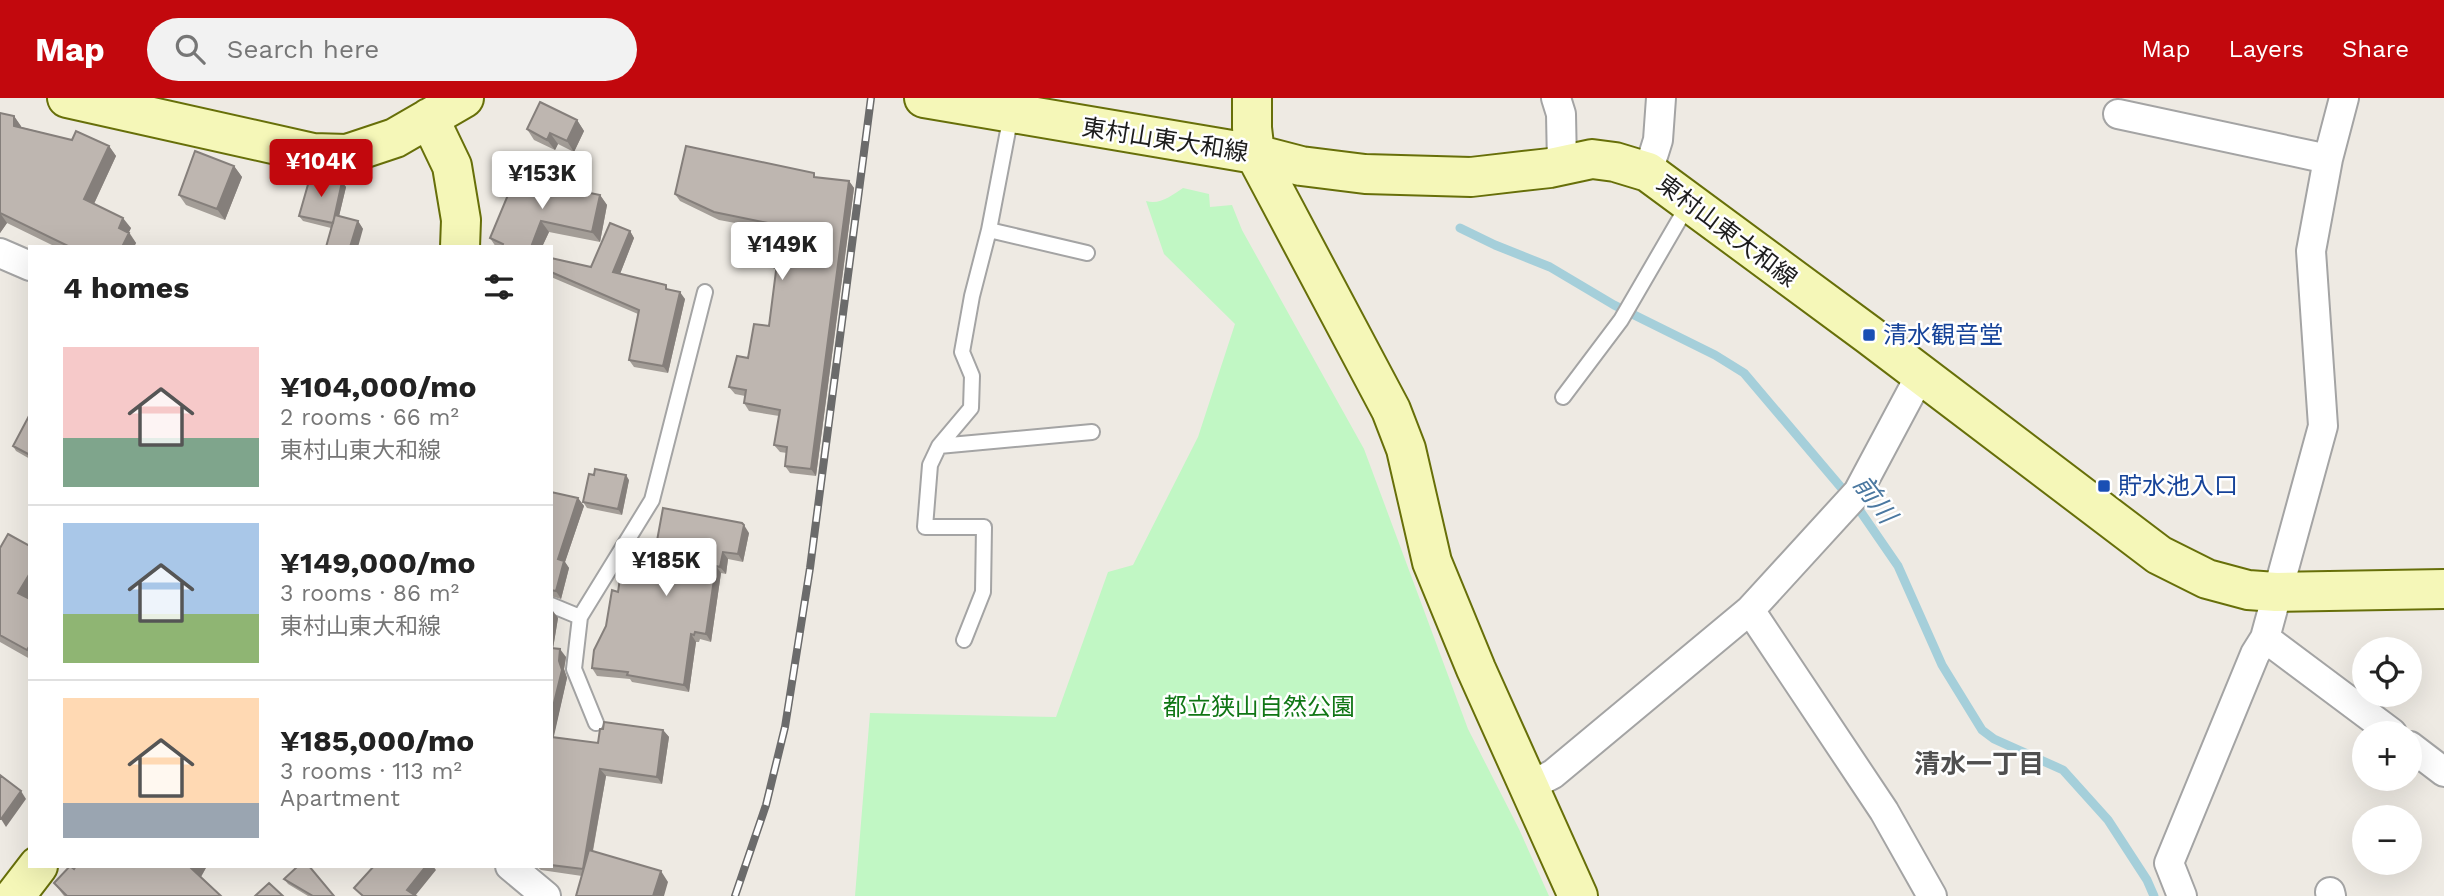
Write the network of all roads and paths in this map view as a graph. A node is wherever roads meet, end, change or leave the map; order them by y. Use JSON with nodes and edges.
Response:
{"nodes":[{"id":1,"x":67,"y":98,"type":"edge"},
{"id":2,"x":464,"y":98,"type":"edge"},
{"id":3,"x":924,"y":98,"type":"edge"},
{"id":4,"x":1252,"y":98,"type":"edge"},
{"id":5,"x":1556,"y":98,"type":"edge"},
{"id":6,"x":1661,"y":98,"type":"edge"},
{"id":7,"x":2344,"y":98,"type":"edge"},
{"id":8,"x":1011,"y":114,"type":"junction"},
{"id":9,"x":2119,"y":114,"type":"dead end"},
{"id":10,"x":429,"y":118,"type":"junction"},
{"id":11,"x":1255,"y":154,"type":"junction"},
{"id":12,"x":2328,"y":159,"type":"junction"},
{"id":13,"x":1562,"y":165,"type":"junction"},
{"id":14,"x":1648,"y":172,"type":"junction"},
{"id":15,"x":1690,"y":202,"type":"junction"},
{"id":16,"x":989,"y":230,"type":"junction"},
{"id":17,"x":460,"y":245,"type":"edge"},
{"id":18,"x":0,"y":253,"type":"edge"},
{"id":19,"x":1087,"y":253,"type":"dead end"},
{"id":20,"x":28,"y":264,"type":"edge"},
{"id":21,"x":705,"y":292,"type":"dead end"},
{"id":22,"x":1920,"y":374,"type":"junction"},
{"id":23,"x":1563,"y":397,"type":"dead end"},
{"id":24,"x":1092,"y":432,"type":"dead end"},
{"id":25,"x":939,"y":446,"type":"junction"},
{"id":26,"x":2444,"y":589,"type":"edge"},
{"id":27,"x":2277,"y":592,"type":"junction"},
{"id":28,"x":553,"y":606,"type":"edge"},
{"id":29,"x":1750,"y":610,"type":"junction"},
{"id":30,"x":580,"y":617,"type":"junction"},
{"id":31,"x":2265,"y":638,"type":"junction"},
{"id":32,"x":964,"y":640,"type":"dead end"},
{"id":33,"x":2376,"y":721,"type":"edge"},
{"id":34,"x":596,"y":723,"type":"dead end"},
{"id":35,"x":2422,"y":755,"type":"edge"},
{"id":36,"x":2444,"y":772,"type":"edge"},
{"id":37,"x":1530,"y":786,"type":"junction"},
{"id":38,"x":36,"y":868,"type":"edge"},
{"id":39,"x":512,"y":868,"type":"edge"},
{"id":40,"x":15,"y":896,"type":"edge"},
{"id":41,"x":546,"y":896,"type":"edge"},
{"id":42,"x":1578,"y":896,"type":"edge"},
{"id":43,"x":1932,"y":896,"type":"edge"},
{"id":44,"x":2182,"y":896,"type":"edge"}],
"edges":[{"from":1,"to":10,"type":"main road"},
{"from":2,"to":10,"type":"main road"},
{"from":3,"to":8,"type":"main road","name":"東村山東大和線"},
{"from":4,"to":11,"type":"main road"},
{"from":5,"to":13,"type":"street"},
{"from":6,"to":14,"type":"street"},
{"from":7,"to":12,"type":"street"},
{"from":8,"to":11,"type":"main road","name":"東村山東大和線"},
{"from":8,"to":16,"type":"lane"},
{"from":9,"to":12,"type":"street"},
{"from":10,"to":17,"type":"main road"},
{"from":11,"to":13,"type":"main road","name":"東村山東大和線"},
{"from":11,"to":37,"type":"main road"},
{"from":12,"to":27,"type":"street"},
{"from":13,"to":14,"type":"main road","name":"東村山東大和線"},
{"from":14,"to":15,"type":"main road","name":"東村山東大和線"},
{"from":15,"to":22,"type":"main road","name":"東村山東大和線"},
{"from":15,"to":23,"type":"lane"},
{"from":16,"to":19,"type":"lane"},
{"from":16,"to":25,"type":"lane"},
{"from":18,"to":20,"type":"street"},
{"from":21,"to":30,"type":"lane"},
{"from":22,"to":27,"type":"main road","name":"東村山東大和線"},
{"from":22,"to":29,"type":"street"},
{"from":24,"to":25,"type":"lane"},
{"from":25,"to":32,"type":"lane"},
{"from":26,"to":27,"type":"main road","name":"東村山東大和線"},
{"from":27,"to":31,"type":"street"},
{"from":28,"to":30,"type":"lane"},
{"from":29,"to":37,"type":"street"},
{"from":29,"to":43,"type":"street"},
{"from":30,"to":34,"type":"lane"},
{"from":31,"to":33,"type":"street"},
{"from":31,"to":44,"type":"street"},
{"from":35,"to":36,"type":"street"},
{"from":37,"to":42,"type":"main road"},
{"from":38,"to":40,"type":"main road"},
{"from":39,"to":41,"type":"street"}]}
